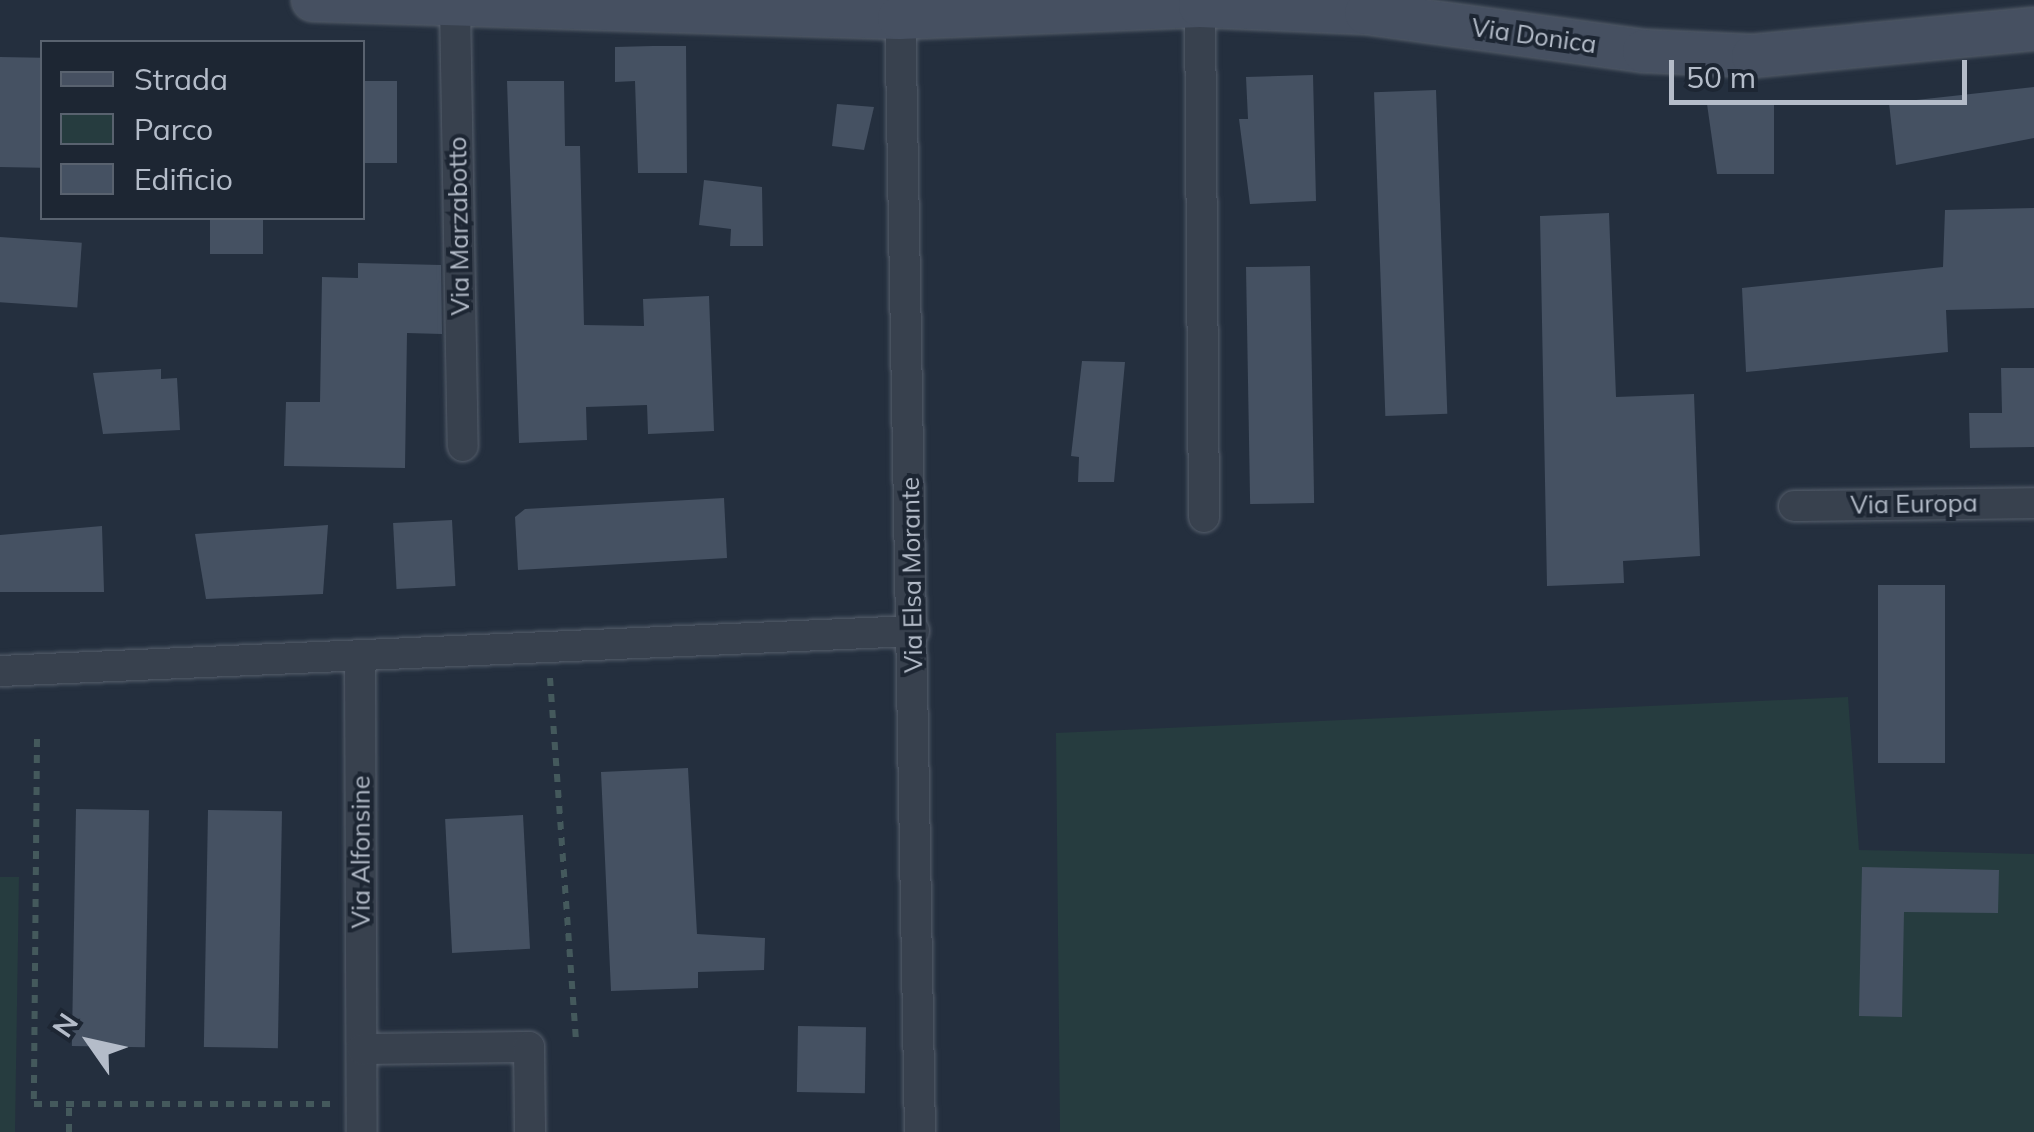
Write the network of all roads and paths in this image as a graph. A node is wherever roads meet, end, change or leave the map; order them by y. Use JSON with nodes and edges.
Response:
{"nodes":[{"id":1,"x":313,"y":0,"type":"edge"},
{"id":2,"x":454,"y":6,"type":"junction"},
{"id":3,"x":1200,"y":6,"type":"junction"},
{"id":4,"x":1366,"y":7,"type":"edge"},
{"id":5,"x":899,"y":9,"type":"edge"},
{"id":6,"x":2034,"y":29,"type":"edge"},
{"id":7,"x":463,"y":446,"type":"dead end"},
{"id":8,"x":2034,"y":503,"type":"edge"},
{"id":9,"x":1794,"y":506,"type":"dead end"},
{"id":10,"x":1204,"y":517,"type":"dead end"},
{"id":11,"x":914,"y":630,"type":"junction"},
{"id":12,"x":548,"y":647,"type":"junction"},
{"id":13,"x":360,"y":656,"type":"junction"},
{"id":14,"x":0,"y":671,"type":"edge"},
{"id":15,"x":37,"y":740,"type":"dead end"},
{"id":16,"x":576,"y":1043,"type":"dead end"},
{"id":17,"x":362,"y":1049,"type":"junction"},
{"id":18,"x":70,"y":1103,"type":"junction"},
{"id":19,"x":362,"y":1118,"type":"edge"},
{"id":20,"x":69,"y":1132,"type":"edge"},
{"id":21,"x":530,"y":1132,"type":"edge"},
{"id":22,"x":920,"y":1132,"type":"edge"}],
"edges":[{"from":1,"to":2,"type":"street","name":"Via Donica"},
{"from":2,"to":5,"type":"street","name":"Via Donica"},
{"from":2,"to":7,"type":"street","name":"Via Marzabotto"},
{"from":3,"to":4,"type":"street","name":"Via Donica"},
{"from":3,"to":5,"type":"street","name":"Via Donica"},
{"from":3,"to":10,"type":"street"},
{"from":4,"to":6,"type":"street","name":"Via Donica"},
{"from":5,"to":11,"type":"street","name":"Via Elsa Morante"},
{"from":8,"to":9,"type":"street","name":"Via Europa"},
{"from":11,"to":12,"type":"street"},
{"from":11,"to":22,"type":"street","name":"Via Elsa Morante"},
{"from":12,"to":13,"type":"street"},
{"from":12,"to":16,"type":"path"},
{"from":13,"to":14,"type":"street"},
{"from":13,"to":17,"type":"street","name":"Via Alfonsine"},
{"from":15,"to":18,"type":"path"},
{"from":17,"to":19,"type":"street","name":"Via Alfonsine"},
{"from":17,"to":21,"type":"street"},
{"from":18,"to":19,"type":"path"},
{"from":18,"to":20,"type":"path"}]}
